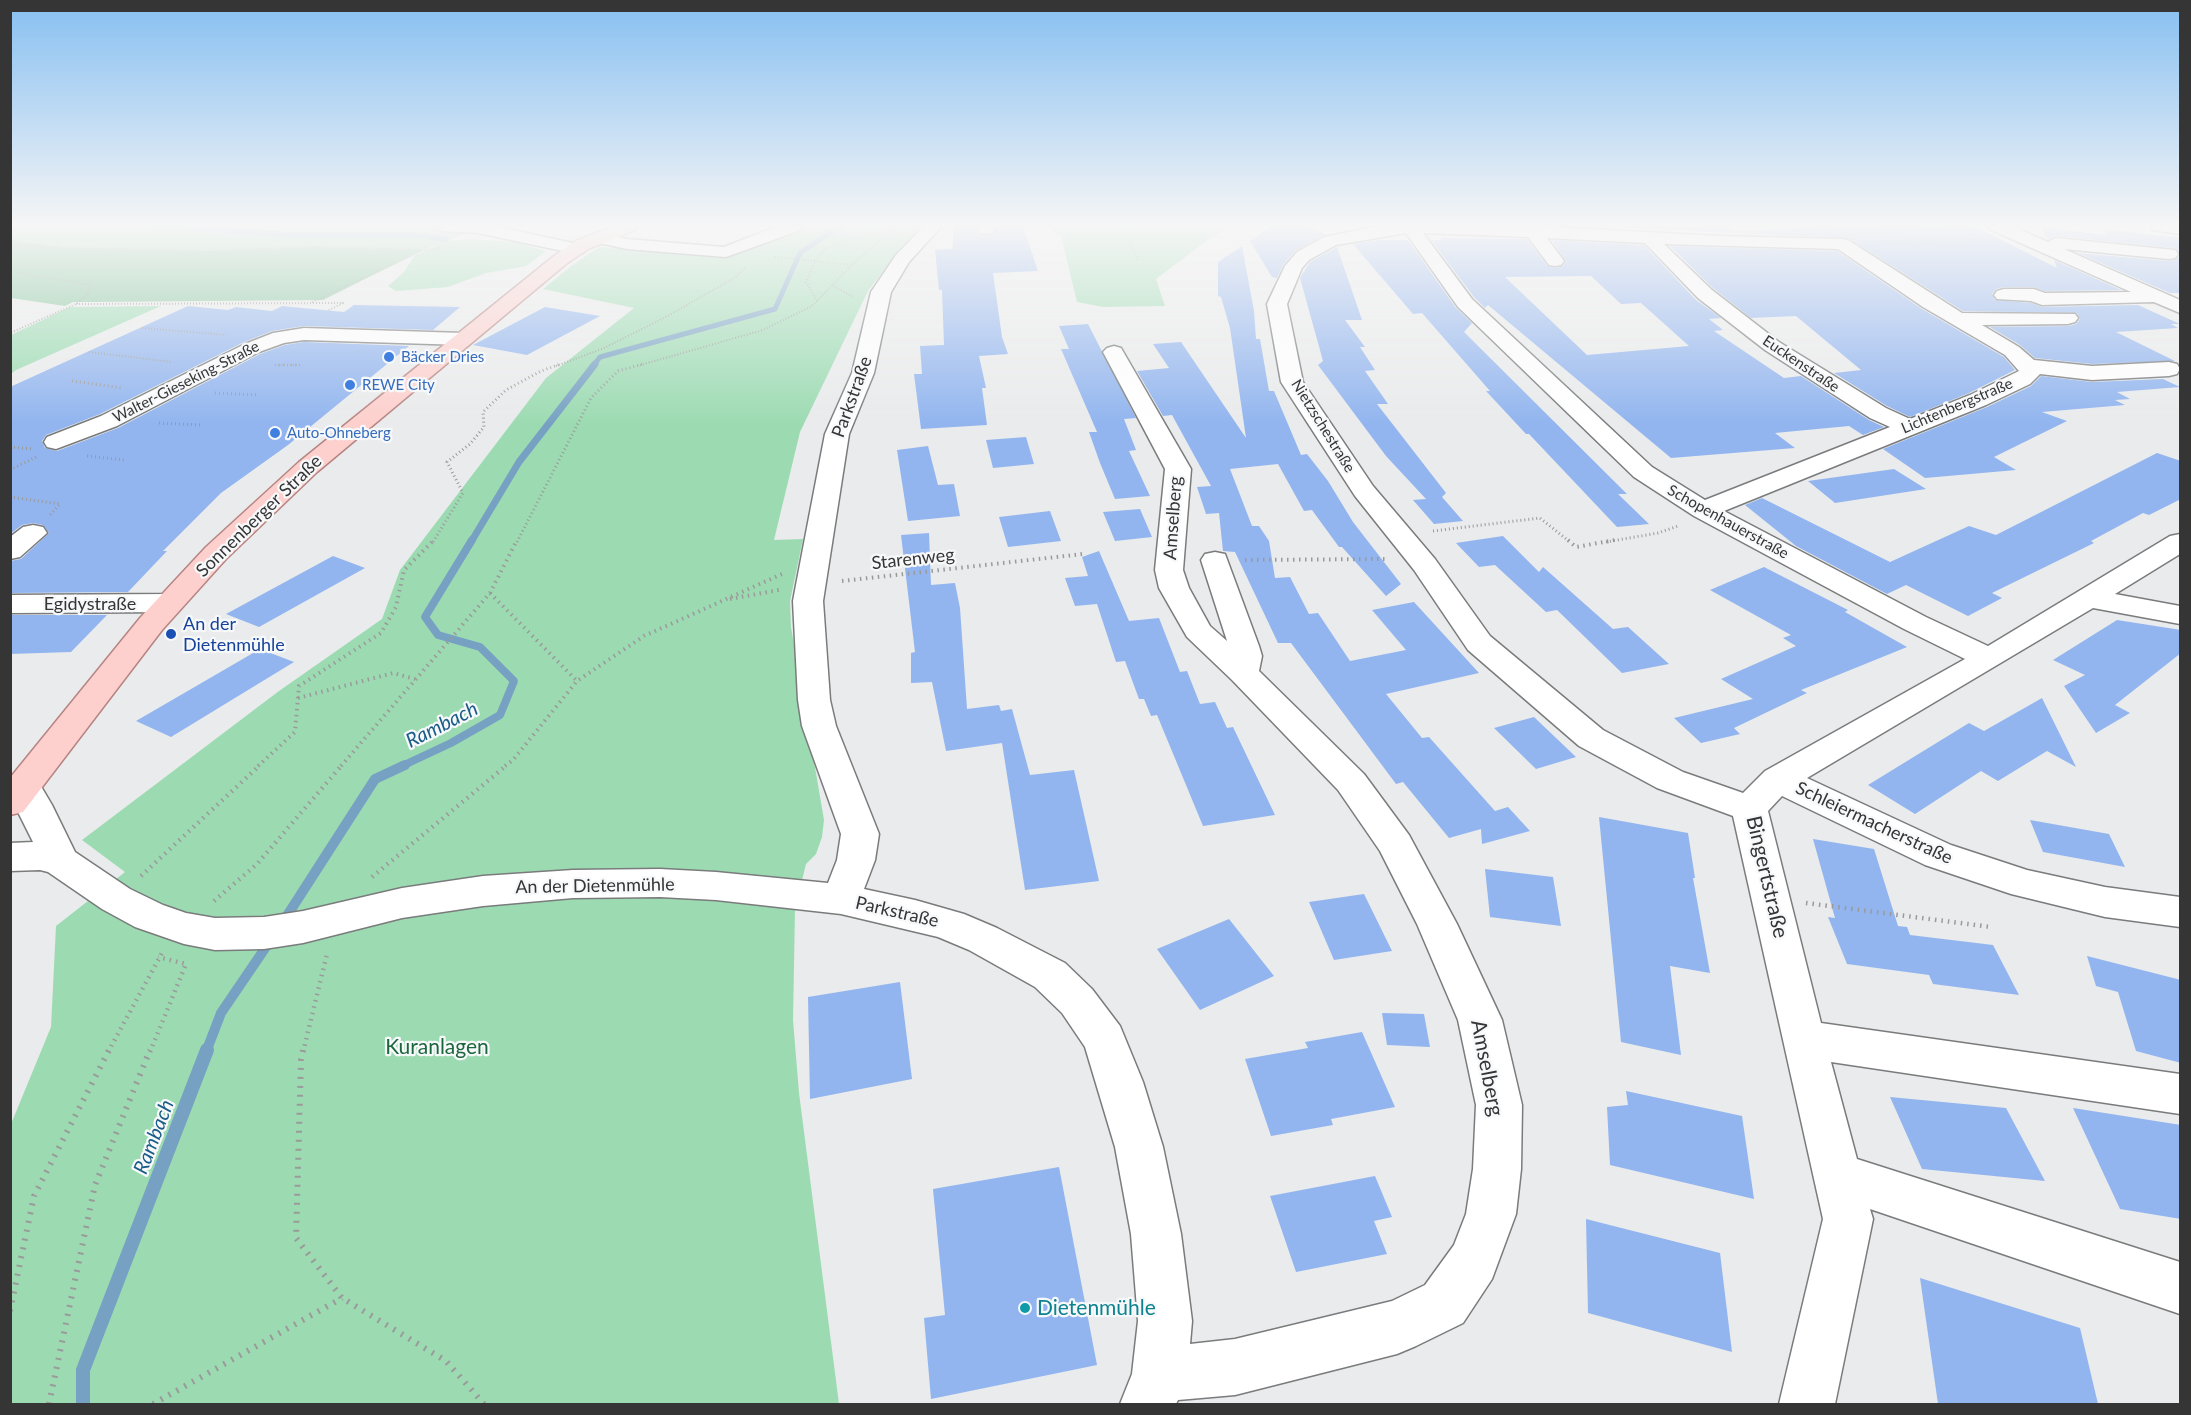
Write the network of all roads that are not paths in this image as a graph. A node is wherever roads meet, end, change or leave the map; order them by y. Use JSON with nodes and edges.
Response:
{"nodes":[{"id":1,"x":520,"y":292,"type":"edge"},
{"id":2,"x":881,"y":292,"type":"edge"},
{"id":3,"x":1282,"y":292,"type":"edge"},
{"id":4,"x":1457,"y":292,"type":"edge"},
{"id":5,"x":1704,"y":292,"type":"edge"},
{"id":6,"x":1916,"y":292,"type":"edge"},
{"id":7,"x":2145,"y":292,"type":"edge"},
{"id":8,"x":2004,"y":295,"type":"dead end"},
{"id":9,"x":2158,"y":298,"type":"junction"},
{"id":10,"x":2181,"y":308,"type":"edge"},
{"id":11,"x":2068,"y":318,"type":"dead end"},
{"id":12,"x":1957,"y":319,"type":"junction"},
{"id":13,"x":463,"y":339,"type":"junction"},
{"id":14,"x":1114,"y":352,"type":"dead end"},
{"id":15,"x":2028,"y":366,"type":"junction"},
{"id":16,"x":2169,"y":369,"type":"dead end"},
{"id":17,"x":1909,"y":427,"type":"junction"},
{"id":18,"x":56,"y":442,"type":"dead end"},
{"id":19,"x":1703,"y":510,"type":"junction"},
{"id":20,"x":33,"y":533,"type":"dead end"},
{"id":21,"x":2181,"y":542,"type":"edge"},
{"id":22,"x":10,"y":551,"type":"edge"},
{"id":23,"x":1215,"y":560,"type":"road end"},
{"id":24,"x":2088,"y":598,"type":"junction"},
{"id":25,"x":170,"y":603,"type":"junction"},
{"id":26,"x":10,"y":604,"type":"edge"},
{"id":27,"x":2181,"y":615,"type":"edge"},
{"id":28,"x":1989,"y":658,"type":"junction"},
{"id":29,"x":1243,"y":673,"type":"junction"},
{"id":30,"x":1778,"y":779,"type":"junction"},
{"id":31,"x":16,"y":795,"type":"edge"},
{"id":32,"x":1749,"y":808,"type":"junction"},
{"id":33,"x":10,"y":856,"type":"edge"},
{"id":34,"x":10,"y":867,"type":"edge"},
{"id":35,"x":70,"y":867,"type":"junction"},
{"id":36,"x":841,"y":899,"type":"junction"},
{"id":37,"x":2181,"y":912,"type":"edge"},
{"id":38,"x":1803,"y":1039,"type":"junction"},
{"id":39,"x":2181,"y":1094,"type":"edge"},
{"id":40,"x":1837,"y":1175,"type":"junction"},
{"id":41,"x":2181,"y":1288,"type":"edge"},
{"id":42,"x":1154,"y":1389,"type":"edge"},
{"id":43,"x":1807,"y":1404,"type":"edge"}],
"edges":[{"from":1,"to":13,"type":"main road","name":"Sonnenberger Straße"},
{"from":2,"to":36,"type":"street","name":"Parkstraße"},
{"from":3,"to":32,"type":"street","name":"Nietzschestraße"},
{"from":4,"to":19,"type":"street","name":"Schopenhauerstraße"},
{"from":5,"to":17,"type":"street","name":"Euckenstraße"},
{"from":6,"to":12,"type":"street","name":"Lichtenbergstraße"},
{"from":7,"to":9,"type":"street"},
{"from":8,"to":9,"type":"street"},
{"from":9,"to":10,"type":"street"},
{"from":11,"to":12,"type":"street"},
{"from":12,"to":15,"type":"street","name":"Lichtenbergstraße"},
{"from":13,"to":18,"type":"street","name":"Walter-Gieseking-Straße"},
{"from":13,"to":25,"type":"main road","name":"Sonnenberger Straße"},
{"from":14,"to":29,"type":"street","name":"Amselberg"},
{"from":15,"to":16,"type":"street"},
{"from":15,"to":17,"type":"street","name":"Lichtenbergstraße"},
{"from":17,"to":19,"type":"street","name":"Lichtenbergstraße"},
{"from":19,"to":28,"type":"street","name":"Schopenhauerstraße"},
{"from":20,"to":22,"type":"street"},
{"from":21,"to":24,"type":"street","name":"Bingertstraße"},
{"from":23,"to":29,"type":"street"},
{"from":24,"to":27,"type":"street"},
{"from":24,"to":28,"type":"street","name":"Bingertstraße"},
{"from":25,"to":26,"type":"street","name":"Egidystraße"},
{"from":25,"to":31,"type":"main road","name":"Sonnenberger Straße"},
{"from":28,"to":30,"type":"street","name":"Bingertstraße"},
{"from":29,"to":42,"type":"street","name":"Amselberg"},
{"from":30,"to":32,"type":"street","name":"Bingertstraße"},
{"from":30,"to":37,"type":"street","name":"Schleiermacherstraße"},
{"from":31,"to":35,"type":"street"},
{"from":32,"to":38,"type":"street","name":"Bingertstraße"},
{"from":33,"to":35,"type":"street","name":"An der Dietenmühle"},
{"from":34,"to":35,"type":"street"},
{"from":35,"to":36,"type":"street","name":"An der Dietenmühle"},
{"from":36,"to":42,"type":"street","name":"Parkstraße"},
{"from":38,"to":39,"type":"street"},
{"from":38,"to":40,"type":"street","name":"Bingertstraße"},
{"from":40,"to":41,"type":"street"},
{"from":40,"to":43,"type":"street","name":"Bingertstraße"}]}
